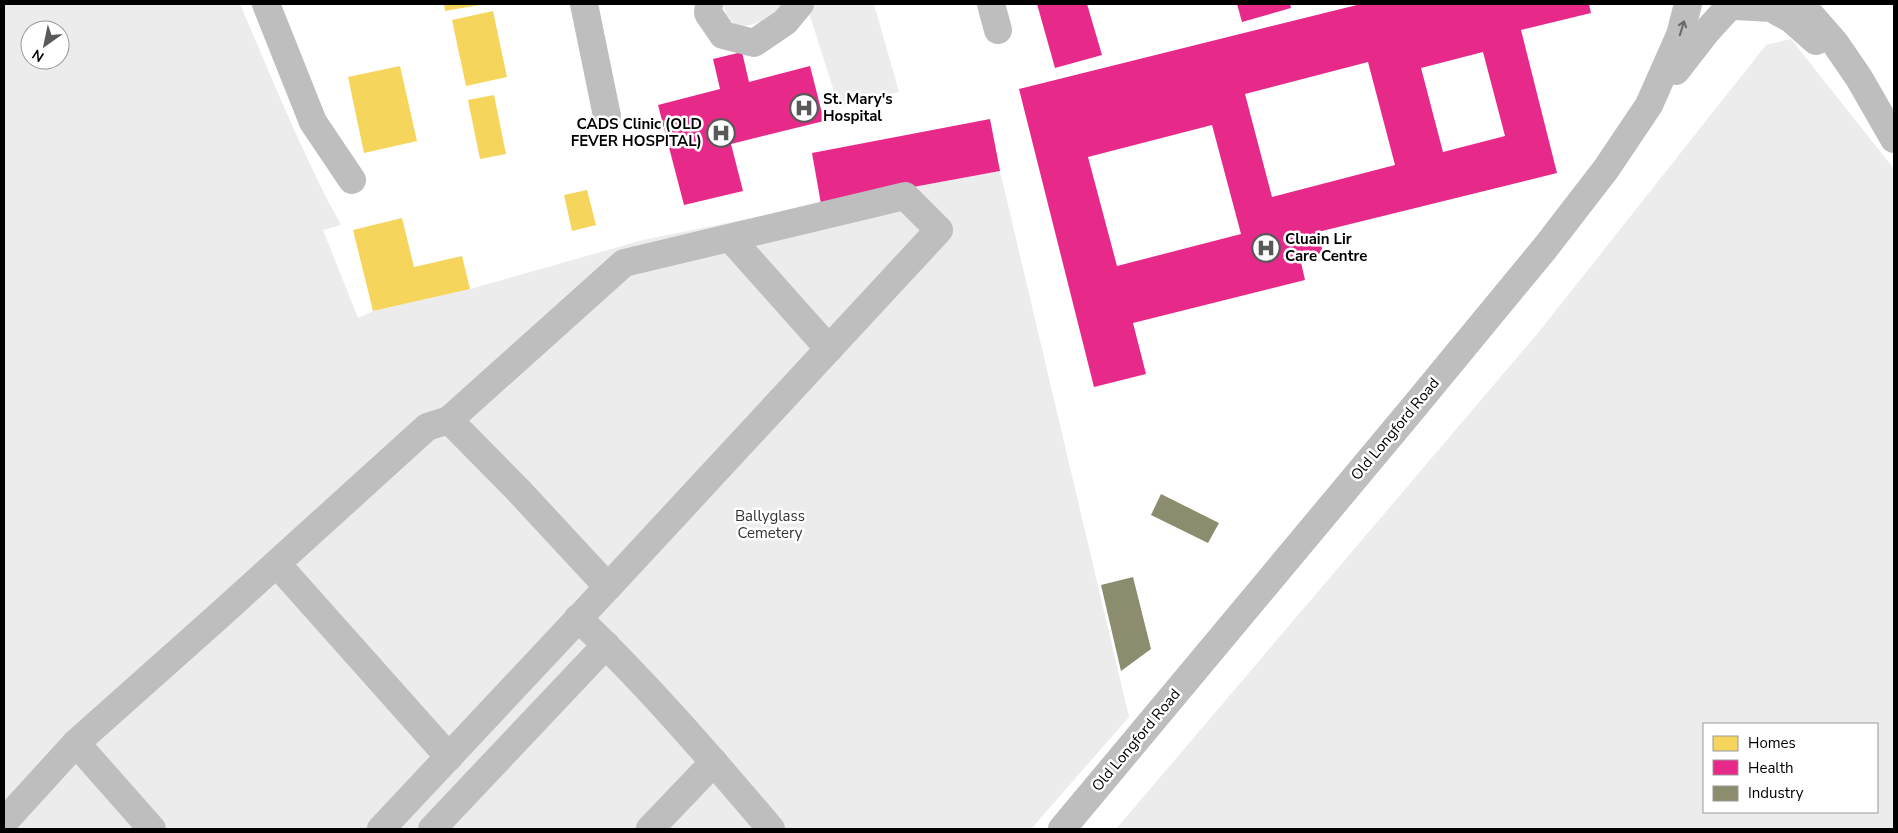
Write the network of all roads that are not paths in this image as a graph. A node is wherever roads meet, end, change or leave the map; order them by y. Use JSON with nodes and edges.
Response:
{"nodes":[{"id":1,"x":266,"y":4,"type":"edge"},
{"id":2,"x":584,"y":4,"type":"edge"},
{"id":3,"x":709,"y":4,"type":"edge"},
{"id":4,"x":800,"y":4,"type":"edge"},
{"id":5,"x":991,"y":4,"type":"edge"},
{"id":6,"x":1688,"y":4,"type":"edge"},
{"id":7,"x":1801,"y":4,"type":"edge"},
{"id":8,"x":1728,"y":5,"type":"edge"},
{"id":9,"x":998,"y":30,"type":"dead end"},
{"id":10,"x":1864,"y":87,"type":"junction"},
{"id":11,"x":1648,"y":105,"type":"junction"},
{"id":12,"x":607,"y":116,"type":"dead end"},
{"id":13,"x":1894,"y":138,"type":"edge"},
{"id":14,"x":352,"y":180,"type":"dead end"},
{"id":15,"x":731,"y":238,"type":"junction"},
{"id":16,"x":829,"y":349,"type":"junction"},
{"id":17,"x":449,"y":420,"type":"junction"},
{"id":18,"x":277,"y":564,"type":"junction"},
{"id":19,"x":608,"y":587,"type":"junction"},
{"id":20,"x":578,"y":618,"type":"junction"},
{"id":21,"x":606,"y":645,"type":"junction"},
{"id":22,"x":76,"y":743,"type":"junction"},
{"id":23,"x":449,"y":757,"type":"junction"},
{"id":24,"x":714,"y":762,"type":"junction"},
{"id":25,"x":4,"y":822,"type":"edge"},
{"id":26,"x":152,"y":829,"type":"edge"},
{"id":27,"x":381,"y":829,"type":"edge"},
{"id":28,"x":432,"y":829,"type":"edge"},
{"id":29,"x":650,"y":829,"type":"edge"},
{"id":30,"x":771,"y":829,"type":"edge"},
{"id":31,"x":1062,"y":829,"type":"edge"}],
"edges":[{"from":1,"to":14,"type":"street"},
{"from":2,"to":12,"type":"street"},
{"from":3,"to":4,"type":"street"},
{"from":5,"to":9,"type":"street"},
{"from":11,"to":6,"type":"street","name":"Old Longford Road","one_way":true},
{"from":7,"to":10,"type":"street"},
{"from":8,"to":10,"type":"street"},
{"from":8,"to":11,"type":"street"},
{"from":10,"to":13,"type":"street"},
{"from":11,"to":31,"type":"street","name":"Old Longford Road"},
{"from":15,"to":16,"type":"street"},
{"from":15,"to":16,"type":"street"},
{"from":15,"to":17,"type":"street"},
{"from":16,"to":19,"type":"street"},
{"from":17,"to":18,"type":"street"},
{"from":17,"to":19,"type":"street"},
{"from":18,"to":22,"type":"street"},
{"from":18,"to":23,"type":"street"},
{"from":19,"to":20,"type":"street"},
{"from":20,"to":21,"type":"street"},
{"from":20,"to":23,"type":"street"},
{"from":21,"to":24,"type":"street"},
{"from":21,"to":28,"type":"street"},
{"from":22,"to":25,"type":"street"},
{"from":22,"to":26,"type":"street"},
{"from":23,"to":27,"type":"street"},
{"from":24,"to":29,"type":"street"},
{"from":24,"to":30,"type":"street"}]}
